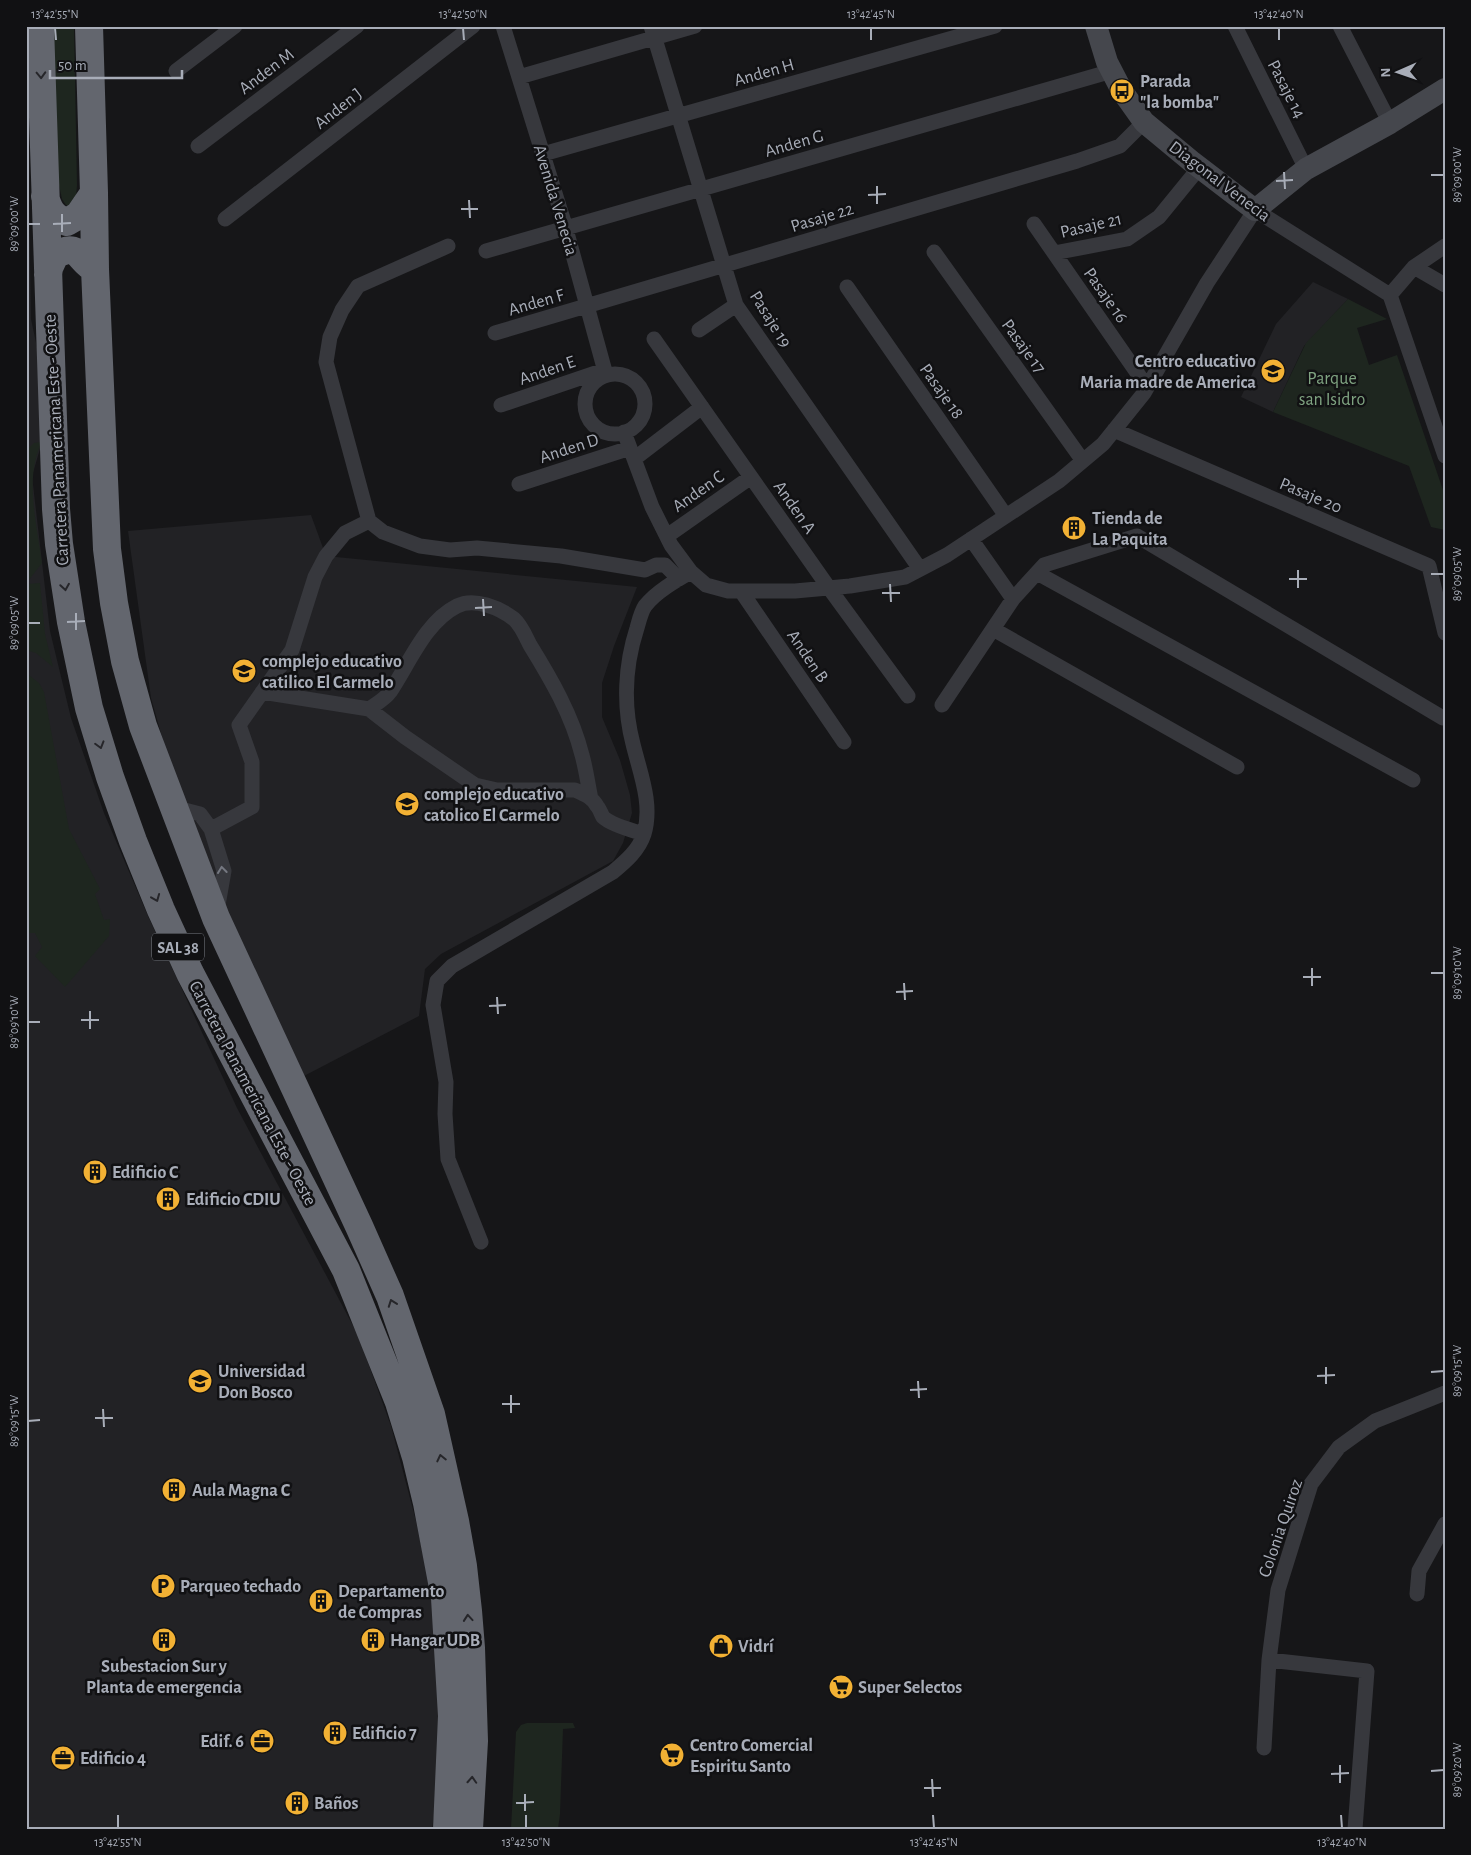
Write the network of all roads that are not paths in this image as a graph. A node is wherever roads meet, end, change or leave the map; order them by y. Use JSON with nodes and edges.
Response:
{"nodes":[{"id":1,"x":40,"y":26,"type":"edge"},
{"id":2,"x":89,"y":26,"type":"edge"},
{"id":3,"x":235,"y":26,"type":"edge"},
{"id":4,"x":357,"y":26,"type":"edge"},
{"id":5,"x":473,"y":26,"type":"edge"},
{"id":6,"x":503,"y":26,"type":"edge"},
{"id":7,"x":695,"y":26,"type":"edge"},
{"id":8,"x":995,"y":26,"type":"edge"},
{"id":9,"x":1096,"y":26,"type":"edge"},
{"id":10,"x":1235,"y":26,"type":"edge"},
{"id":11,"x":1340,"y":26,"type":"edge"},
{"id":12,"x":653,"y":32,"type":"edge"},
{"id":13,"x":176,"y":71,"type":"dead end"},
{"id":14,"x":1112,"y":71,"type":"junction"},
{"id":15,"x":520,"y":78,"type":"junction"},
{"id":16,"x":1445,"y":89,"type":"edge"},
{"id":17,"x":678,"y":116,"type":"junction"},
{"id":18,"x":1144,"y":122,"type":"junction"},
{"id":19,"x":1390,"y":123,"type":"junction"},
{"id":20,"x":198,"y":146,"type":"dead end"},
{"id":21,"x":543,"y":154,"type":"junction"},
{"id":22,"x":1199,"y":168,"type":"junction"},
{"id":23,"x":1306,"y":169,"type":"junction"},
{"id":24,"x":701,"y":190,"type":"junction"},
{"id":25,"x":94,"y":193,"type":"junction"},
{"id":26,"x":45,"y":196,"type":"junction"},
{"id":27,"x":1255,"y":210,"type":"junction"},
{"id":28,"x":224,"y":219,"type":"dead end"},
{"id":29,"x":1034,"y":224,"type":"dead end"},
{"id":30,"x":565,"y":228,"type":"junction"},
{"id":31,"x":448,"y":246,"type":"dead end"},
{"id":32,"x":1445,"y":246,"type":"edge"},
{"id":33,"x":486,"y":252,"type":"dead end"},
{"id":34,"x":934,"y":252,"type":"dead end"},
{"id":35,"x":1054,"y":253,"type":"junction"},
{"id":36,"x":724,"y":266,"type":"junction"},
{"id":37,"x":1414,"y":267,"type":"junction"},
{"id":38,"x":95,"y":270,"type":"junction"},
{"id":39,"x":48,"y":275,"type":"junction"},
{"id":40,"x":1445,"y":285,"type":"edge"},
{"id":41,"x":847,"y":287,"type":"dead end"},
{"id":42,"x":1390,"y":295,"type":"junction"},
{"id":43,"x":736,"y":305,"type":"junction"},
{"id":44,"x":587,"y":306,"type":"junction"},
{"id":45,"x":699,"y":330,"type":"dead end"},
{"id":46,"x":495,"y":333,"type":"dead end"},
{"id":47,"x":654,"y":339,"type":"dead end"},
{"id":48,"x":605,"y":373,"type":"junction"},
{"id":49,"x":1147,"y":388,"type":"junction"},
{"id":50,"x":501,"y":405,"type":"dead end"},
{"id":51,"x":702,"y":407,"type":"junction"},
{"id":52,"x":1114,"y":430,"type":"junction"},
{"id":53,"x":624,"y":432,"type":"junction"},
{"id":54,"x":632,"y":453,"type":"junction"},
{"id":55,"x":1445,"y":456,"type":"edge"},
{"id":56,"x":1083,"y":461,"type":"junction"},
{"id":57,"x":751,"y":477,"type":"junction"},
{"id":58,"x":519,"y":484,"type":"dead end"},
{"id":59,"x":1006,"y":516,"type":"junction"},
{"id":60,"x":369,"y":521,"type":"junction"},
{"id":61,"x":667,"y":536,"type":"junction"},
{"id":62,"x":971,"y":540,"type":"junction"},
{"id":63,"x":920,"y":569,"type":"junction"},
{"id":64,"x":1037,"y":573,"type":"junction"},
{"id":65,"x":685,"y":575,"type":"junction"},
{"id":66,"x":829,"y":588,"type":"junction"},
{"id":67,"x":741,"y":591,"type":"junction"},
{"id":68,"x":1014,"y":599,"type":"junction"},
{"id":69,"x":993,"y":629,"type":"junction"},
{"id":70,"x":1445,"y":633,"type":"edge"},
{"id":71,"x":262,"y":692,"type":"junction"},
{"id":72,"x":908,"y":696,"type":"dead end"},
{"id":73,"x":942,"y":705,"type":"dead end"},
{"id":74,"x":369,"y":709,"type":"junction"},
{"id":75,"x":1443,"y":718,"type":"dead end"},
{"id":76,"x":844,"y":742,"type":"dead end"},
{"id":77,"x":1237,"y":766,"type":"dead end"},
{"id":78,"x":1413,"y":780,"type":"dead end"},
{"id":79,"x":591,"y":799,"type":"junction"},
{"id":80,"x":173,"y":807,"type":"junction"},
{"id":81,"x":211,"y":829,"type":"junction"},
{"id":82,"x":644,"y":834,"type":"junction"},
{"id":83,"x":216,"y":918,"type":"junction"},
{"id":84,"x":481,"y":1242,"type":"dead end"},
{"id":85,"x":1445,"y":1392,"type":"edge"},
{"id":86,"x":1445,"y":1524,"type":"edge"},
{"id":87,"x":1417,"y":1594,"type":"dead end"},
{"id":88,"x":1269,"y":1660,"type":"junction"},
{"id":89,"x":1264,"y":1748,"type":"dead end"},
{"id":90,"x":448,"y":1829,"type":"edge"},
{"id":91,"x":469,"y":1829,"type":"edge"},
{"id":92,"x":1355,"y":1829,"type":"edge"}],
"edges":[{"from":1,"to":26,"type":"highway","name":"Carretera Panamericana Este - Oeste","number":"SAL 38","one_way":true},
{"from":2,"to":25,"type":"highway","name":"Carretera Panamericana Este - Oeste","number":"SAL 38"},
{"from":3,"to":13,"type":"street"},
{"from":4,"to":20,"type":"street","name":"Anden M"},
{"from":5,"to":28,"type":"street","name":"Anden J"},
{"from":6,"to":15,"type":"street","name":"Avenida Venecia"},
{"from":7,"to":12,"type":"street"},
{"from":8,"to":17,"type":"street","name":"Anden H"},
{"from":9,"to":14,"type":"street","name":"Diagonal Venecia"},
{"from":10,"to":23,"type":"street","name":"Pasaje 14"},
{"from":11,"to":19,"type":"street"},
{"from":12,"to":15,"type":"street"},
{"from":12,"to":17,"type":"street","name":"Pasaje 19"},
{"from":14,"to":18,"type":"street","name":"Diagonal Venecia"},
{"from":14,"to":24,"type":"street","name":"Anden G"},
{"from":15,"to":21,"type":"street","name":"Avenida Venecia"},
{"from":16,"to":19,"type":"street"},
{"from":17,"to":21,"type":"street","name":"Anden H"},
{"from":17,"to":24,"type":"street","name":"Pasaje 19"},
{"from":18,"to":22,"type":"street","name":"Diagonal Venecia"},
{"from":18,"to":36,"type":"street","name":"Pasaje 22"},
{"from":19,"to":23,"type":"street"},
{"from":21,"to":30,"type":"street","name":"Avenida Venecia"},
{"from":22,"to":27,"type":"street","name":"Diagonal Venecia"},
{"from":22,"to":35,"type":"street","name":"Pasaje 21"},
{"from":23,"to":27,"type":"street"},
{"from":24,"to":30,"type":"street","name":"Anden G"},
{"from":24,"to":36,"type":"street","name":"Pasaje 19"},
{"from":25,"to":26,"type":"highway"},
{"from":25,"to":38,"type":"highway","name":"Carretera Panamericana Este - Oeste","number":"SAL 38"},
{"from":26,"to":39,"type":"highway","name":"Carretera Panamericana Este - Oeste","number":"SAL 38"},
{"from":27,"to":42,"type":"street","name":"Diagonal Venecia"},
{"from":27,"to":49,"type":"street"},
{"from":29,"to":35,"type":"street","name":"Pasaje 16"},
{"from":30,"to":33,"type":"street","name":"Anden G"},
{"from":30,"to":44,"type":"street","name":"Avenida Venecia"},
{"from":31,"to":60,"type":"street"},
{"from":32,"to":37,"type":"street"},
{"from":34,"to":56,"type":"street","name":"Pasaje 17"},
{"from":35,"to":49,"type":"street","name":"Pasaje 16"},
{"from":36,"to":43,"type":"street","name":"Pasaje 19"},
{"from":36,"to":44,"type":"street","name":"Pasaje 22"},
{"from":37,"to":40,"type":"street"},
{"from":37,"to":42,"type":"street"},
{"from":38,"to":39,"type":"highway"},
{"from":38,"to":80,"type":"highway","name":"Carretera Panamericana Este - Oeste","number":"SAL 38"},
{"from":39,"to":90,"type":"highway","name":"Carretera Panamericana Este - Oeste","number":"SAL 38","one_way":true},
{"from":41,"to":59,"type":"street","name":"Pasaje 18"},
{"from":42,"to":55,"type":"street"},
{"from":43,"to":45,"type":"street"},
{"from":43,"to":63,"type":"street","name":"Pasaje 19"},
{"from":44,"to":46,"type":"street","name":"Anden F"},
{"from":44,"to":48,"type":"street","name":"Avenida Venecia"},
{"from":47,"to":51,"type":"street","name":"Anden A"},
{"from":48,"to":50,"type":"street","name":"Anden E"},
{"from":48,"to":53,"type":"street"},
{"from":48,"to":53,"type":"street"},
{"from":49,"to":52,"type":"street"},
{"from":51,"to":54,"type":"street","name":"Anden D"},
{"from":51,"to":57,"type":"street","name":"Anden A"},
{"from":52,"to":56,"type":"street"},
{"from":52,"to":70,"type":"street","name":"Pasaje 20"},
{"from":53,"to":54,"type":"street"},
{"from":54,"to":58,"type":"street","name":"Anden D"},
{"from":54,"to":61,"type":"street"},
{"from":56,"to":59,"type":"street"},
{"from":57,"to":61,"type":"street","name":"Anden C"},
{"from":57,"to":66,"type":"street","name":"Anden A"},
{"from":59,"to":62,"type":"street"},
{"from":60,"to":65,"type":"street"},
{"from":60,"to":71,"type":"street"},
{"from":61,"to":65,"type":"street"},
{"from":62,"to":63,"type":"street"},
{"from":62,"to":68,"type":"street"},
{"from":63,"to":66,"type":"street"},
{"from":64,"to":68,"type":"street"},
{"from":64,"to":75,"type":"street"},
{"from":64,"to":78,"type":"street"},
{"from":65,"to":67,"type":"street"},
{"from":65,"to":82,"type":"street"},
{"from":66,"to":67,"type":"street"},
{"from":66,"to":72,"type":"street","name":"Anden A"},
{"from":67,"to":76,"type":"street","name":"Anden B"},
{"from":68,"to":69,"type":"street"},
{"from":69,"to":73,"type":"street"},
{"from":69,"to":77,"type":"street"},
{"from":71,"to":74,"type":"street"},
{"from":71,"to":81,"type":"street"},
{"from":74,"to":79,"type":"street"},
{"from":74,"to":79,"type":"street"},
{"from":79,"to":82,"type":"street"},
{"from":80,"to":81,"type":"street"},
{"from":80,"to":83,"type":"highway","name":"Carretera Panamericana Este - Oeste","number":"SAL 38"},
{"from":83,"to":81,"type":"street","one_way":true},
{"from":82,"to":84,"type":"street"},
{"from":91,"to":83,"type":"highway","name":"Carretera Panamericana Este - Oeste","number":"SAL 38","one_way":true},
{"from":85,"to":88,"type":"street","name":"Colonia Quiroz"},
{"from":86,"to":87,"type":"street"},
{"from":88,"to":89,"type":"street","name":"Colonia Quiroz"},
{"from":88,"to":92,"type":"street"}]}
